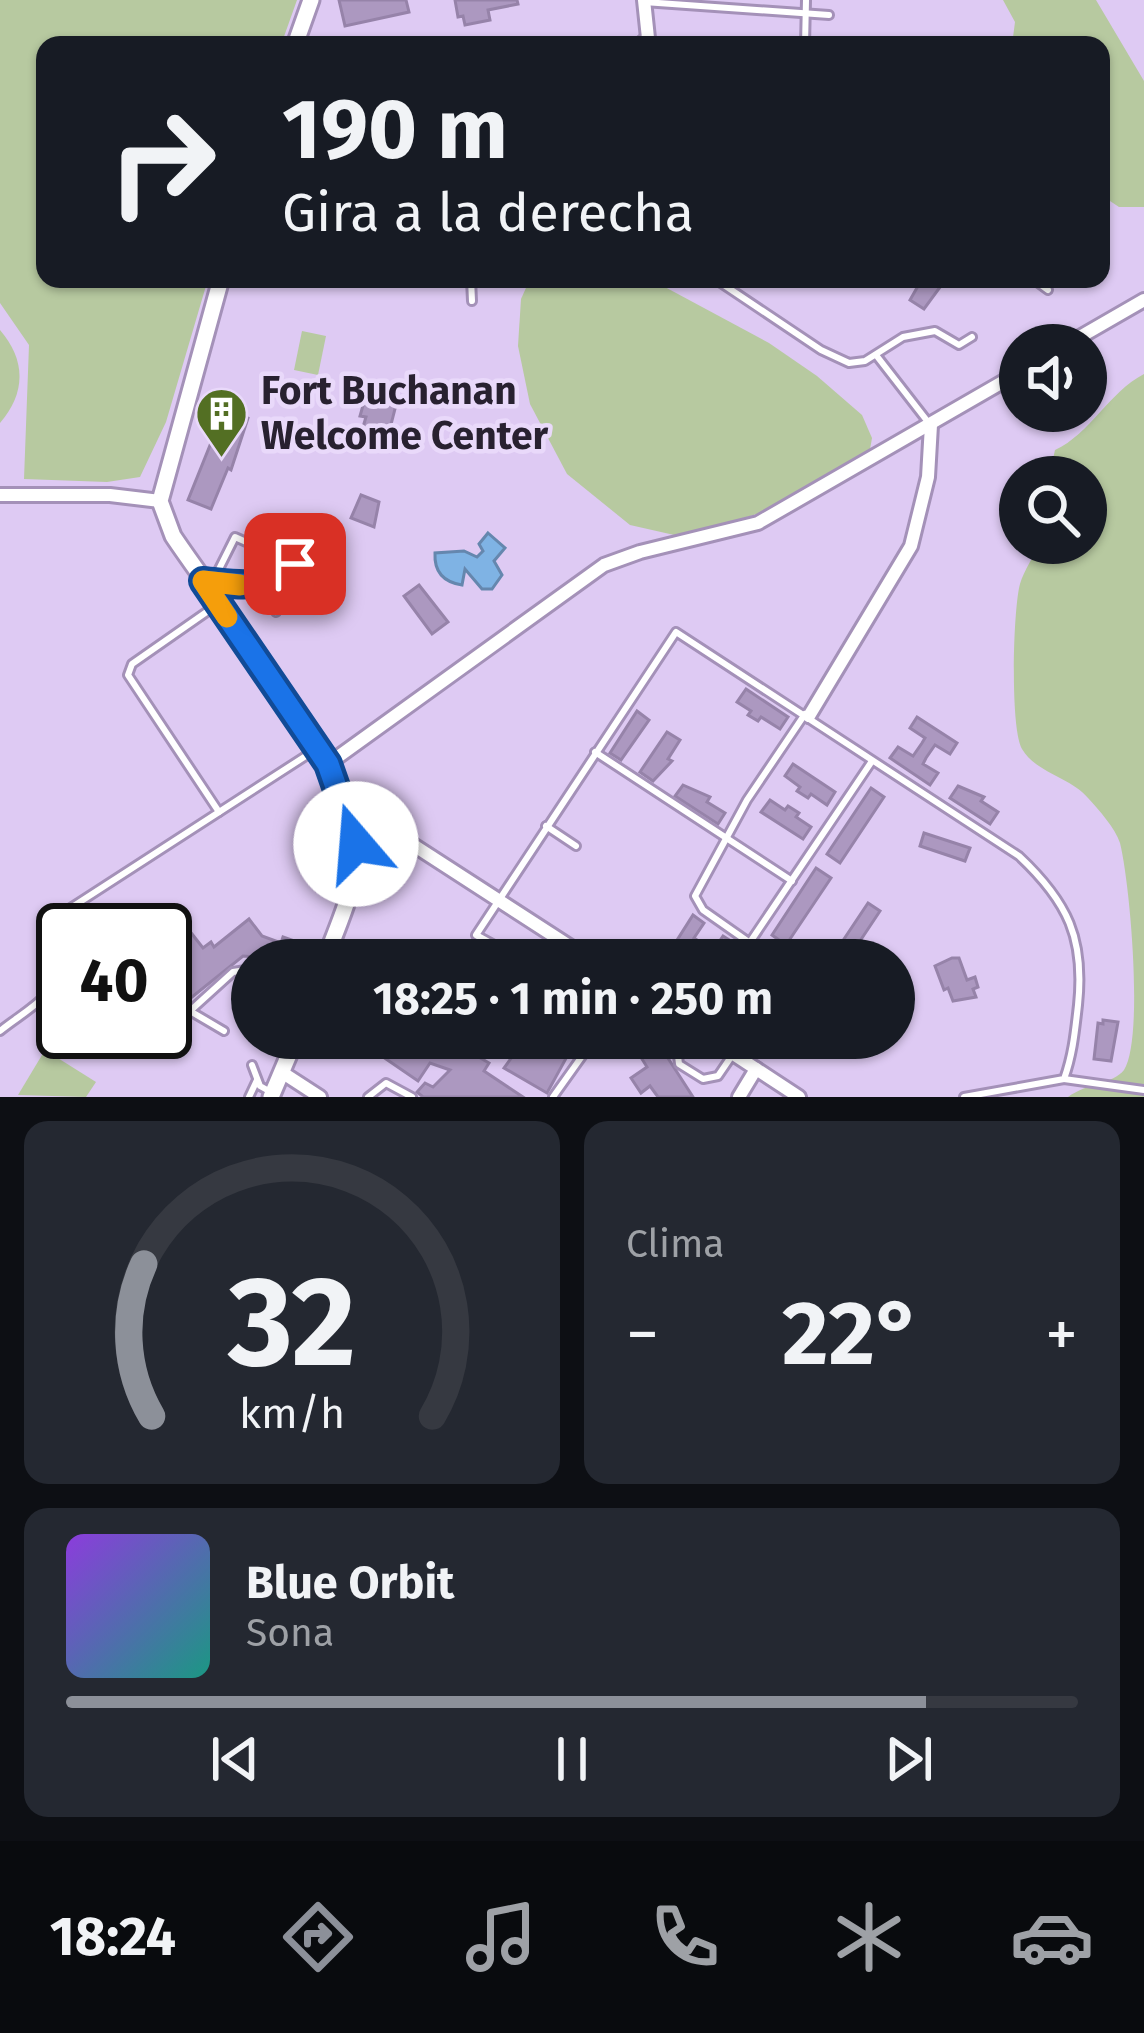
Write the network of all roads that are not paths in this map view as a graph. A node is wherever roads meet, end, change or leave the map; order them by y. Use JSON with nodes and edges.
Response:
{"nodes":[{"id":1,"x":311,"y":0,"type":"edge"},
{"id":2,"x":806,"y":0,"type":"edge"},
{"id":3,"x":644,"y":1,"type":"edge"},
{"id":4,"x":806,"y":13,"type":"junction"},
{"id":5,"x":829,"y":15,"type":"dead end"},
{"id":6,"x":299,"y":36,"type":"edge"},
{"id":7,"x":649,"y":36,"type":"edge"},
{"id":8,"x":805,"y":36,"type":"edge"},
{"id":9,"x":219,"y":288,"type":"edge"},
{"id":10,"x":471,"y":288,"type":"edge"},
{"id":11,"x":730,"y":288,"type":"edge"},
{"id":12,"x":1045,"y":288,"type":"edge"},
{"id":13,"x":1048,"y":290,"type":"dead end"},
{"id":14,"x":1144,"y":300,"type":"edge"},
{"id":15,"x":472,"y":301,"type":"dead end"},
{"id":16,"x":1102,"y":324,"type":"edge"},
{"id":17,"x":972,"y":337,"type":"dead end"},
{"id":18,"x":876,"y":355,"type":"junction"},
{"id":19,"x":999,"y":385,"type":"edge"},
{"id":20,"x":931,"y":425,"type":"junction"},
{"id":21,"x":0,"y":495,"type":"edge"},
{"id":22,"x":160,"y":501,"type":"junction"},
{"id":23,"x":203,"y":581,"type":"junction"},
{"id":24,"x":262,"y":584,"type":"junction"},
{"id":25,"x":218,"y":604,"type":"junction"},
{"id":26,"x":276,"y":613,"type":"dead end"},
{"id":27,"x":807,"y":715,"type":"junction"},
{"id":28,"x":317,"y":748,"type":"junction"},
{"id":29,"x":595,"y":752,"type":"junction"},
{"id":30,"x":872,"y":761,"type":"junction"},
{"id":31,"x":328,"y":764,"type":"junction"},
{"id":32,"x":219,"y":812,"type":"junction"},
{"id":33,"x":347,"y":812,"type":"junction"},
{"id":34,"x":547,"y":826,"type":"junction"},
{"id":35,"x":404,"y":839,"type":"junction"},
{"id":36,"x":728,"y":841,"type":"junction"},
{"id":37,"x":576,"y":846,"type":"dead end"},
{"id":38,"x":357,"y":855,"type":"junction"},
{"id":39,"x":792,"y":881,"type":"junction"},
{"id":40,"x":499,"y":898,"type":"junction"},
{"id":41,"x":77,"y":903,"type":"edge"},
{"id":42,"x":331,"y":939,"type":"edge"},
{"id":43,"x":483,"y":939,"type":"edge"},
{"id":44,"x":558,"y":939,"type":"edge"},
{"id":45,"x":744,"y":939,"type":"edge"},
{"id":46,"x":753,"y":939,"type":"edge"},
{"id":47,"x":231,"y":974,"type":"edge"},
{"id":48,"x":36,"y":1003,"type":"edge"},
{"id":49,"x":0,"y":1031,"type":"edge"},
{"id":50,"x":224,"y":1031,"type":"dead end"},
{"id":51,"x":288,"y":1059,"type":"edge"},
{"id":52,"x":580,"y":1059,"type":"edge"},
{"id":53,"x":678,"y":1059,"type":"edge"},
{"id":54,"x":730,"y":1059,"type":"edge"},
{"id":55,"x":741,"y":1059,"type":"edge"},
{"id":56,"x":252,"y":1065,"type":"dead end"},
{"id":57,"x":756,"y":1069,"type":"junction"},
{"id":58,"x":283,"y":1073,"type":"junction"},
{"id":59,"x":1064,"y":1079,"type":"junction"},
{"id":60,"x":257,"y":1080,"type":"junction"},
{"id":61,"x":1144,"y":1090,"type":"edge"},
{"id":62,"x":272,"y":1096,"type":"edge"},
{"id":63,"x":249,"y":1097,"type":"edge"},
{"id":64,"x":320,"y":1097,"type":"edge"},
{"id":65,"x":368,"y":1097,"type":"edge"},
{"id":66,"x":412,"y":1097,"type":"edge"},
{"id":67,"x":553,"y":1097,"type":"edge"},
{"id":68,"x":739,"y":1097,"type":"edge"},
{"id":69,"x":799,"y":1097,"type":"edge"},
{"id":70,"x":964,"y":1097,"type":"edge"}],
"edges":[{"from":1,"to":6,"type":"street"},
{"from":2,"to":4,"type":"lane"},
{"from":3,"to":4,"type":"lane"},
{"from":3,"to":7,"type":"street"},
{"from":4,"to":5,"type":"lane"},
{"from":4,"to":8,"type":"lane"},
{"from":9,"to":22,"type":"street"},
{"from":10,"to":15,"type":"lane"},
{"from":11,"to":18,"type":"lane"},
{"from":12,"to":13,"type":"lane"},
{"from":14,"to":16,"type":"street"},
{"from":17,"to":18,"type":"lane"},
{"from":18,"to":20,"type":"lane"},
{"from":19,"to":20,"type":"street"},
{"from":20,"to":27,"type":"street"},
{"from":20,"to":31,"type":"street"},
{"from":21,"to":22,"type":"street"},
{"from":22,"to":23,"type":"street"},
{"from":23,"to":24,"type":"lane"},
{"from":23,"to":24,"type":"lane"},
{"from":23,"to":25,"type":"street"},
{"from":24,"to":26,"type":"lane"},
{"from":25,"to":28,"type":"street"},
{"from":25,"to":32,"type":"lane"},
{"from":27,"to":29,"type":"lane"},
{"from":27,"to":30,"type":"lane"},
{"from":27,"to":36,"type":"lane"},
{"from":28,"to":31,"type":"street"},
{"from":28,"to":32,"type":"lane"},
{"from":29,"to":34,"type":"lane"},
{"from":29,"to":36,"type":"lane"},
{"from":30,"to":39,"type":"lane"},
{"from":30,"to":59,"type":"lane"},
{"from":31,"to":33,"type":"street"},
{"from":32,"to":41,"type":"lane"},
{"from":33,"to":35,"type":"street"},
{"from":33,"to":38,"type":"street"},
{"from":34,"to":37,"type":"lane"},
{"from":34,"to":40,"type":"lane"},
{"from":35,"to":38,"type":"street"},
{"from":35,"to":40,"type":"street"},
{"from":36,"to":39,"type":"lane"},
{"from":36,"to":45,"type":"lane"},
{"from":38,"to":42,"type":"street"},
{"from":39,"to":46,"type":"lane"},
{"from":40,"to":43,"type":"lane"},
{"from":40,"to":44,"type":"street"},
{"from":47,"to":50,"type":"lane"},
{"from":48,"to":49,"type":"lane"},
{"from":51,"to":58,"type":"street"},
{"from":52,"to":67,"type":"lane"},
{"from":53,"to":54,"type":"lane"},
{"from":55,"to":57,"type":"street"},
{"from":56,"to":60,"type":"lane"},
{"from":57,"to":68,"type":"street"},
{"from":57,"to":69,"type":"street"},
{"from":58,"to":62,"type":"street"},
{"from":58,"to":64,"type":"street"},
{"from":59,"to":61,"type":"lane"},
{"from":59,"to":70,"type":"lane"},
{"from":60,"to":62,"type":"lane"},
{"from":60,"to":63,"type":"lane"},
{"from":65,"to":66,"type":"lane"}]}
